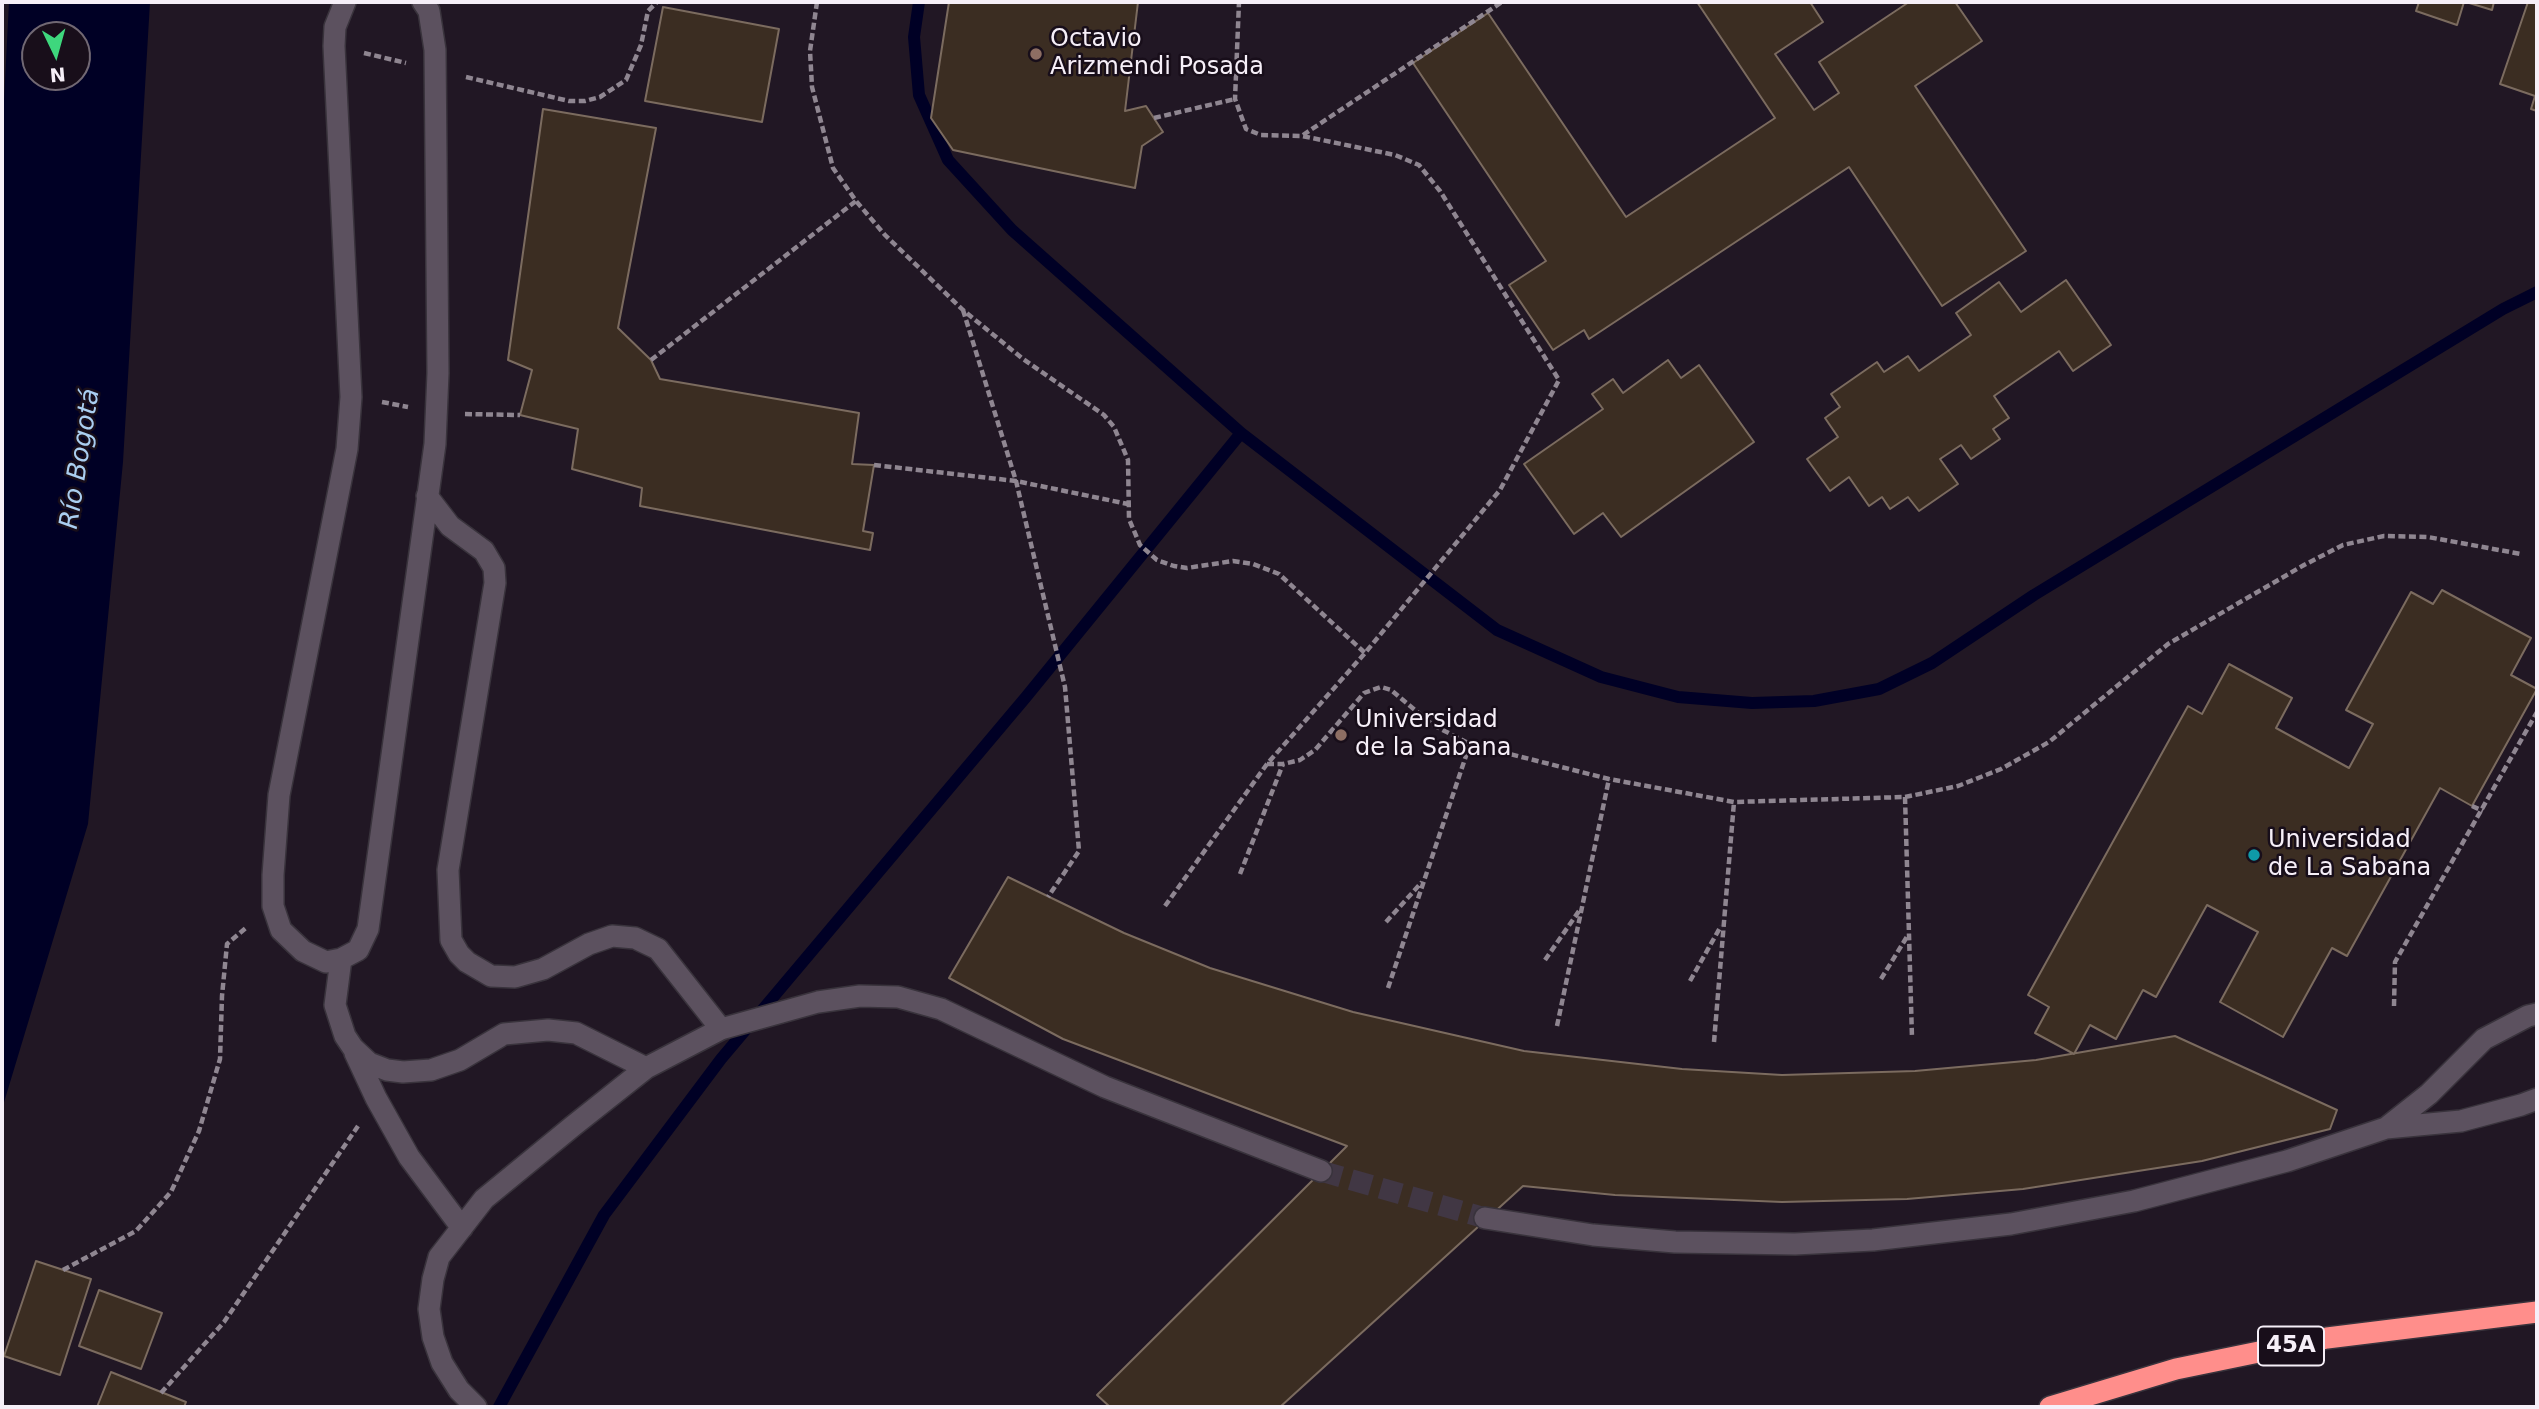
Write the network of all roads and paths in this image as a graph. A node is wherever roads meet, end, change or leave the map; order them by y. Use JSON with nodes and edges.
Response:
{"nodes":[{"id":1,"x":345,"y":2,"type":"edge"},
{"id":2,"x":657,"y":2,"type":"edge"},
{"id":3,"x":817,"y":2,"type":"edge"},
{"id":4,"x":1239,"y":2,"type":"edge"},
{"id":5,"x":1502,"y":2,"type":"edge"},
{"id":6,"x":428,"y":5,"type":"edge"},
{"id":7,"x":334,"y":46,"type":"junction"},
{"id":8,"x":436,"y":70,"type":"junction"},
{"id":9,"x":1234,"y":99,"type":"junction"},
{"id":10,"x":1154,"y":118,"type":"dead end"},
{"id":11,"x":1302,"y":136,"type":"junction"},
{"id":12,"x":856,"y":201,"type":"junction"},
{"id":13,"x":963,"y":310,"type":"junction"},
{"id":14,"x":651,"y":360,"type":"dead end"},
{"id":15,"x":874,"y":465,"type":"dead end"},
{"id":16,"x":1016,"y":481,"type":"junction"},
{"id":17,"x":427,"y":496,"type":"junction"},
{"id":18,"x":1128,"y":504,"type":"junction"},
{"id":19,"x":2521,"y":554,"type":"dead end"},
{"id":20,"x":1365,"y":653,"type":"junction"},
{"id":21,"x":2537,"y":712,"type":"edge"},
{"id":22,"x":1470,"y":744,"type":"junction"},
{"id":23,"x":1267,"y":764,"type":"junction"},
{"id":24,"x":1283,"y":764,"type":"junction"},
{"id":25,"x":1609,"y":779,"type":"junction"},
{"id":26,"x":1905,"y":797,"type":"junction"},
{"id":27,"x":1734,"y":802,"type":"junction"},
{"id":28,"x":2472,"y":806,"type":"dead end"},
{"id":29,"x":2483,"y":811,"type":"junction"},
{"id":30,"x":1240,"y":874,"type":"dead end"},
{"id":31,"x":1425,"y":878,"type":"junction"},
{"id":32,"x":1048,"y":897,"type":"dead end"},
{"id":33,"x":272,"y":906,"type":"junction"},
{"id":34,"x":1165,"y":906,"type":"dead end"},
{"id":35,"x":1582,"y":907,"type":"junction"},
{"id":36,"x":1386,"y":922,"type":"dead end"},
{"id":37,"x":1724,"y":922,"type":"junction"},
{"id":38,"x":1909,"y":934,"type":"junction"},
{"id":39,"x":341,"y":959,"type":"junction"},
{"id":40,"x":1545,"y":960,"type":"dead end"},
{"id":41,"x":1881,"y":979,"type":"dead end"},
{"id":42,"x":1690,"y":981,"type":"dead end"},
{"id":43,"x":1388,"y":988,"type":"dead end"},
{"id":44,"x":2394,"y":1006,"type":"dead end"},
{"id":45,"x":2537,"y":1014,"type":"edge"},
{"id":46,"x":1557,"y":1026,"type":"dead end"},
{"id":47,"x":729,"y":1027,"type":"junction"},
{"id":48,"x":1912,"y":1038,"type":"dead end"},
{"id":49,"x":1714,"y":1042,"type":"dead end"},
{"id":50,"x":353,"y":1048,"type":"junction"},
{"id":51,"x":646,"y":1068,"type":"junction"},
{"id":52,"x":376,"y":1098,"type":"junction"},
{"id":53,"x":2537,"y":1098,"type":"edge"},
{"id":54,"x":2386,"y":1128,"type":"junction"},
{"id":55,"x":1321,"y":1171,"type":"tunnel mouth"},
{"id":56,"x":1485,"y":1218,"type":"tunnel mouth"},
{"id":57,"x":462,"y":1228,"type":"junction"},
{"id":58,"x":63,"y":1270,"type":"dead end"},
{"id":59,"x":2537,"y":1312,"type":"edge"},
{"id":60,"x":161,"y":1393,"type":"dead end"},
{"id":61,"x":476,"y":1407,"type":"edge"},
{"id":62,"x":2050,"y":1407,"type":"edge"}],
"edges":[{"from":1,"to":7,"type":"lane"},
{"from":2,"to":8,"type":"path"},
{"from":3,"to":12,"type":"path"},
{"from":4,"to":9,"type":"path"},
{"from":5,"to":11,"type":"path"},
{"from":6,"to":8,"type":"lane"},
{"from":7,"to":8,"type":"path"},
{"from":7,"to":33,"type":"lane"},
{"from":8,"to":17,"type":"lane"},
{"from":9,"to":10,"type":"path"},
{"from":9,"to":11,"type":"path"},
{"from":11,"to":20,"type":"path"},
{"from":12,"to":13,"type":"path"},
{"from":12,"to":14,"type":"path"},
{"from":13,"to":16,"type":"path"},
{"from":13,"to":18,"type":"path"},
{"from":15,"to":16,"type":"path"},
{"from":16,"to":18,"type":"path"},
{"from":16,"to":32,"type":"path"},
{"from":17,"to":39,"type":"lane"},
{"from":17,"to":47,"type":"lane"},
{"from":18,"to":20,"type":"path"},
{"from":19,"to":26,"type":"path"},
{"from":20,"to":23,"type":"path"},
{"from":21,"to":29,"type":"path"},
{"from":22,"to":24,"type":"path"},
{"from":22,"to":25,"type":"path"},
{"from":22,"to":31,"type":"path"},
{"from":23,"to":24,"type":"path"},
{"from":23,"to":34,"type":"path"},
{"from":24,"to":30,"type":"path"},
{"from":25,"to":27,"type":"path"},
{"from":25,"to":35,"type":"path"},
{"from":26,"to":27,"type":"path"},
{"from":26,"to":38,"type":"path"},
{"from":27,"to":37,"type":"path"},
{"from":28,"to":29,"type":"path"},
{"from":29,"to":44,"type":"path"},
{"from":31,"to":36,"type":"path"},
{"from":31,"to":43,"type":"path"},
{"from":33,"to":39,"type":"lane"},
{"from":33,"to":58,"type":"path"},
{"from":35,"to":40,"type":"path"},
{"from":35,"to":46,"type":"path"},
{"from":37,"to":42,"type":"path"},
{"from":37,"to":49,"type":"path"},
{"from":38,"to":41,"type":"path"},
{"from":38,"to":48,"type":"path"},
{"from":39,"to":50,"type":"lane"},
{"from":45,"to":54,"type":"lane"},
{"from":47,"to":51,"type":"lane"},
{"from":47,"to":55,"type":"lane"},
{"from":50,"to":51,"type":"lane"},
{"from":50,"to":52,"type":"lane"},
{"from":51,"to":57,"type":"lane"},
{"from":52,"to":57,"type":"lane"},
{"from":52,"to":60,"type":"path"},
{"from":53,"to":54,"type":"lane"},
{"from":54,"to":56,"type":"lane"},
{"from":57,"to":61,"type":"lane"},
{"from":59,"to":62,"type":"highway","number":"45A"}]}
